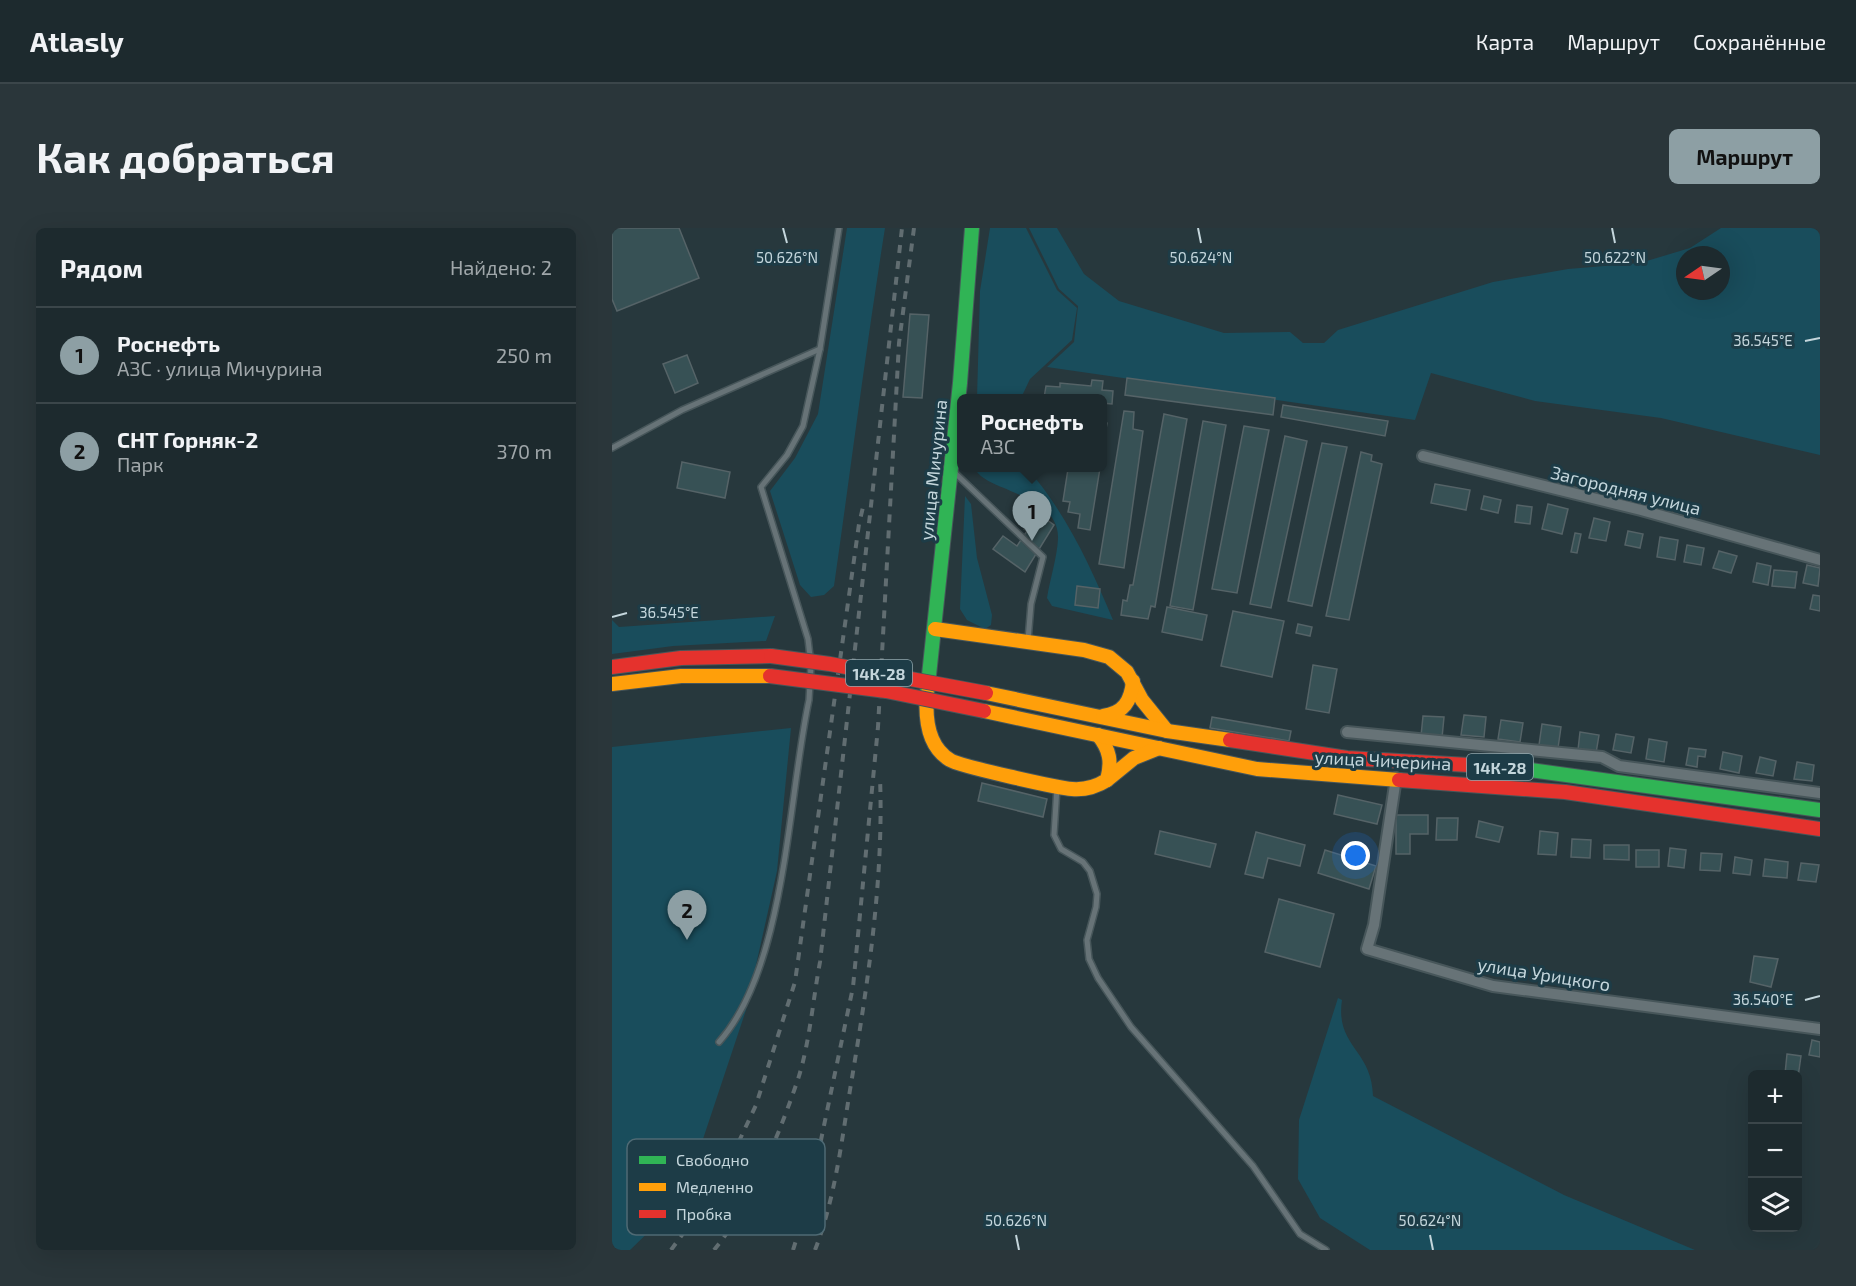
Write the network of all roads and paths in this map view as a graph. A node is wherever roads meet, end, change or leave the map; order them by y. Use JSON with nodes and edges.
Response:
{"nodes":[{"id":1,"x":839,"y":228,"type":"edge"},
{"id":2,"x":972,"y":228,"type":"edge"},
{"id":3,"x":820,"y":349,"type":"junction"},
{"id":4,"x":958,"y":394,"type":"edge"},
{"id":5,"x":957,"y":401,"type":"edge"},
{"id":6,"x":612,"y":448,"type":"edge"},
{"id":7,"x":1423,"y":456,"type":"dead end"},
{"id":8,"x":951,"y":470,"type":"junction"},
{"id":9,"x":1820,"y":560,"type":"edge"},
{"id":10,"x":935,"y":628,"type":"junction"},
{"id":11,"x":1028,"y":641,"type":"junction"},
{"id":12,"x":612,"y":667,"type":"edge"},
{"id":13,"x":1132,"y":681,"type":"junction"},
{"id":14,"x":612,"y":684,"type":"edge"},
{"id":15,"x":1099,"y":716,"type":"junction"},
{"id":16,"x":1167,"y":732,"type":"junction"},
{"id":17,"x":1347,"y":732,"type":"dead end"},
{"id":18,"x":1098,"y":735,"type":"junction"},
{"id":19,"x":1159,"y":747,"type":"junction"},
{"id":20,"x":1396,"y":778,"type":"junction"},
{"id":21,"x":1107,"y":780,"type":"junction"},
{"id":22,"x":1057,"y":785,"type":"junction"},
{"id":23,"x":1820,"y":793,"type":"edge"},
{"id":24,"x":1820,"y":810,"type":"edge"},
{"id":25,"x":1820,"y":829,"type":"edge"},
{"id":26,"x":1820,"y":1029,"type":"edge"},
{"id":27,"x":719,"y":1042,"type":"dead end"},
{"id":28,"x":1326,"y":1250,"type":"edge"}],
"edges":[{"from":1,"to":3,"type":"lane"},
{"from":2,"to":4,"type":"main road","name":"улица Мичурина"},
{"from":3,"to":6,"type":"lane"},
{"from":3,"to":27,"type":"lane"},
{"from":5,"to":8,"type":"main road","name":"улица Мичурина"},
{"from":7,"to":9,"type":"street","name":"Загородняя улица"},
{"from":8,"to":10,"type":"main road","name":"улица Мичурина"},
{"from":8,"to":11,"type":"lane"},
{"from":10,"to":11,"type":"main road"},
{"from":10,"to":22,"type":"main road","name":"улица Мичурина"},
{"from":11,"to":13,"type":"main road"},
{"from":12,"to":15,"type":"main road","name":"улица Чичерина","number":"14К-28","bridge":true},
{"from":13,"to":15,"type":"main road"},
{"from":13,"to":16,"type":"main road"},
{"from":14,"to":18,"type":"main road","name":"улица Чичерина","number":"14К-28","bridge":true},
{"from":15,"to":16,"type":"main road","name":"улица Чичерина","number":"14К-28"},
{"from":16,"to":24,"type":"main road","name":"улица Чичерина","number":"14К-28"},
{"from":17,"to":23,"type":"street"},
{"from":18,"to":19,"type":"main road","name":"улица Чичерина","number":"14К-28"},
{"from":18,"to":21,"type":"main road"},
{"from":19,"to":20,"type":"main road","name":"улица Чичерина","number":"14К-28"},
{"from":19,"to":21,"type":"main road"},
{"from":20,"to":25,"type":"main road","name":"улица Чичерина","number":"14К-28"},
{"from":20,"to":26,"type":"street","name":"улица Урицкого"},
{"from":21,"to":22,"type":"main road"},
{"from":22,"to":28,"type":"lane"}]}
